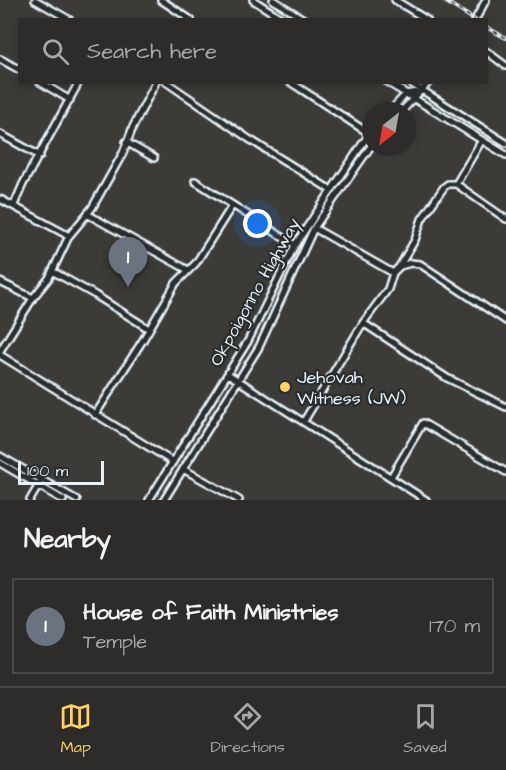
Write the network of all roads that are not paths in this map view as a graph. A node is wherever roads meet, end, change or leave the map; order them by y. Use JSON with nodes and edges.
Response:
{"nodes":[{"id":1,"x":35,"y":0,"type":"edge"},
{"id":2,"x":161,"y":0,"type":"edge"},
{"id":3,"x":253,"y":0,"type":"edge"},
{"id":4,"x":273,"y":0,"type":"edge"},
{"id":5,"x":395,"y":0,"type":"edge"},
{"id":6,"x":486,"y":0,"type":"edge"},
{"id":7,"x":66,"y":18,"type":"edge"},
{"id":8,"x":188,"y":18,"type":"edge"},
{"id":9,"x":281,"y":18,"type":"edge"},
{"id":10,"x":302,"y":18,"type":"edge"},
{"id":11,"x":424,"y":18,"type":"edge"},
{"id":12,"x":476,"y":18,"type":"edge"},
{"id":13,"x":488,"y":52,"type":"edge"},
{"id":14,"x":0,"y":59,"type":"edge"},
{"id":15,"x":506,"y":66,"type":"edge"},
{"id":16,"x":18,"y":69,"type":"edge"},
{"id":17,"x":43,"y":84,"type":"edge"},
{"id":18,"x":78,"y":84,"type":"edge"},
{"id":19,"x":155,"y":84,"type":"edge"},
{"id":20,"x":169,"y":84,"type":"edge"},
{"id":21,"x":293,"y":84,"type":"edge"},
{"id":22,"x":390,"y":84,"type":"edge"},
{"id":23,"x":410,"y":84,"type":"edge"},
{"id":24,"x":412,"y":84,"type":"edge"},
{"id":25,"x":428,"y":84,"type":"edge"},
{"id":26,"x":423,"y":91,"type":"junction"},
{"id":27,"x":405,"y":93,"type":"junction"},
{"id":28,"x":414,"y":99,"type":"junction"},
{"id":29,"x":70,"y":100,"type":"junction"},
{"id":30,"x":398,"y":102,"type":"edge"},
{"id":31,"x":411,"y":102,"type":"edge"},
{"id":32,"x":362,"y":128,"type":"edge"},
{"id":33,"x":0,"y":134,"type":"edge"},
{"id":34,"x":482,"y":140,"type":"junction"},
{"id":35,"x":126,"y":142,"type":"junction"},
{"id":36,"x":506,"y":143,"type":"edge"},
{"id":37,"x":362,"y":145,"type":"edge"},
{"id":38,"x":506,"y":155,"type":"edge"},
{"id":39,"x":40,"y":156,"type":"junction"},
{"id":40,"x":364,"y":156,"type":"edge"},
{"id":41,"x":154,"y":158,"type":"dead end"},
{"id":42,"x":195,"y":181,"type":"dead end"},
{"id":43,"x":456,"y":184,"type":"junction"},
{"id":44,"x":331,"y":190,"type":"junction"},
{"id":45,"x":0,"y":199,"type":"edge"},
{"id":46,"x":14,"y":205,"type":"junction"},
{"id":47,"x":232,"y":206,"type":"junction"},
{"id":48,"x":87,"y":214,"type":"junction"},
{"id":49,"x":506,"y":219,"type":"edge"},
{"id":50,"x":314,"y":228,"type":"junction"},
{"id":51,"x":69,"y":236,"type":"junction"},
{"id":52,"x":295,"y":245,"type":"junction"},
{"id":53,"x":399,"y":267,"type":"junction"},
{"id":54,"x":188,"y":270,"type":"junction"},
{"id":55,"x":52,"y":271,"type":"junction"},
{"id":56,"x":393,"y":273,"type":"junction"},
{"id":57,"x":0,"y":282,"type":"edge"},
{"id":58,"x":33,"y":298,"type":"junction"},
{"id":59,"x":506,"y":321,"type":"edge"},
{"id":60,"x":363,"y":323,"type":"junction"},
{"id":61,"x":149,"y":329,"type":"junction"},
{"id":62,"x":0,"y":353,"type":"edge"},
{"id":63,"x":228,"y":374,"type":"junction"},
{"id":64,"x":240,"y":381,"type":"junction"},
{"id":65,"x":506,"y":407,"type":"edge"},
{"id":66,"x":95,"y":415,"type":"junction"},
{"id":67,"x":304,"y":421,"type":"junction"},
{"id":68,"x":0,"y":456,"type":"edge"},
{"id":69,"x":173,"y":462,"type":"junction"},
{"id":70,"x":0,"y":464,"type":"edge"},
{"id":71,"x":183,"y":469,"type":"junction"},
{"id":72,"x":506,"y":472,"type":"edge"},
{"id":73,"x":391,"y":477,"type":"junction"},
{"id":74,"x":40,"y":483,"type":"junction"},
{"id":75,"x":30,"y":500,"type":"edge"},
{"id":76,"x":63,"y":500,"type":"edge"},
{"id":77,"x":77,"y":500,"type":"edge"},
{"id":78,"x":149,"y":500,"type":"edge"},
{"id":79,"x":164,"y":500,"type":"edge"},
{"id":80,"x":239,"y":500,"type":"edge"},
{"id":81,"x":426,"y":500,"type":"edge"}],
"edges":[{"from":1,"to":7,"type":"street"},
{"from":2,"to":8,"type":"street"},
{"from":3,"to":9,"type":"street"},
{"from":4,"to":10,"type":"street"},
{"from":5,"to":11,"type":"street"},
{"from":6,"to":12,"type":"street"},
{"from":13,"to":15,"type":"street"},
{"from":14,"to":16,"type":"street"},
{"from":17,"to":29,"type":"street"},
{"from":18,"to":29,"type":"street"},
{"from":19,"to":35,"type":"street"},
{"from":20,"to":44,"type":"street"},
{"from":21,"to":32,"type":"street"},
{"from":22,"to":27,"type":"street"},
{"from":23,"to":27,"type":"street"},
{"from":24,"to":26,"type":"street"},
{"from":25,"to":26,"type":"street"},
{"from":26,"to":27,"type":"street"},
{"from":26,"to":28,"type":"street"},
{"from":26,"to":36,"type":"street"},
{"from":27,"to":28,"type":"street"},
{"from":27,"to":30,"type":"street"},
{"from":28,"to":31,"type":"street"},
{"from":28,"to":34,"type":"street"},
{"from":29,"to":39,"type":"street"},
{"from":33,"to":39,"type":"street"},
{"from":34,"to":38,"type":"street"},
{"from":34,"to":43,"type":"street"},
{"from":35,"to":41,"type":"street"},
{"from":35,"to":48,"type":"street"},
{"from":37,"to":44,"type":"street","name":"Okpoigonno Highway"},
{"from":39,"to":46,"type":"street"},
{"from":40,"to":50,"type":"street","name":"Okpoigonno Highway"},
{"from":42,"to":47,"type":"street"},
{"from":43,"to":49,"type":"street"},
{"from":43,"to":53,"type":"street"},
{"from":44,"to":52,"type":"street","name":"Okpoigonno Highway"},
{"from":45,"to":46,"type":"street"},
{"from":46,"to":51,"type":"street"},
{"from":47,"to":52,"type":"street"},
{"from":47,"to":54,"type":"street"},
{"from":48,"to":51,"type":"street"},
{"from":48,"to":54,"type":"street"},
{"from":50,"to":56,"type":"street"},
{"from":50,"to":64,"type":"street","name":"Okpoigonno Highway"},
{"from":51,"to":55,"type":"street"},
{"from":52,"to":63,"type":"street","name":"Okpoigonno Highway"},
{"from":53,"to":56,"type":"street"},
{"from":53,"to":59,"type":"street"},
{"from":54,"to":61,"type":"street"},
{"from":55,"to":58,"type":"street"},
{"from":55,"to":61,"type":"street"},
{"from":56,"to":60,"type":"street"},
{"from":57,"to":58,"type":"street"},
{"from":58,"to":62,"type":"street"},
{"from":60,"to":65,"type":"street"},
{"from":60,"to":67,"type":"street"},
{"from":61,"to":66,"type":"street"},
{"from":62,"to":66,"type":"street"},
{"from":63,"to":64,"type":"street"},
{"from":63,"to":69,"type":"street","name":"Okpoigonno Highway"},
{"from":64,"to":67,"type":"street"},
{"from":64,"to":71,"type":"street","name":"Okpoigonno Highway"},
{"from":66,"to":69,"type":"street"},
{"from":67,"to":73,"type":"street"},
{"from":68,"to":74,"type":"street"},
{"from":69,"to":78,"type":"street","name":"Okpoigonno Highway"},
{"from":70,"to":74,"type":"street"},
{"from":71,"to":79,"type":"street","name":"Okpoigonno Highway"},
{"from":71,"to":80,"type":"street"},
{"from":72,"to":73,"type":"street"},
{"from":73,"to":81,"type":"street"},
{"from":74,"to":75,"type":"street"},
{"from":74,"to":76,"type":"street"},
{"from":74,"to":77,"type":"street"}]}
